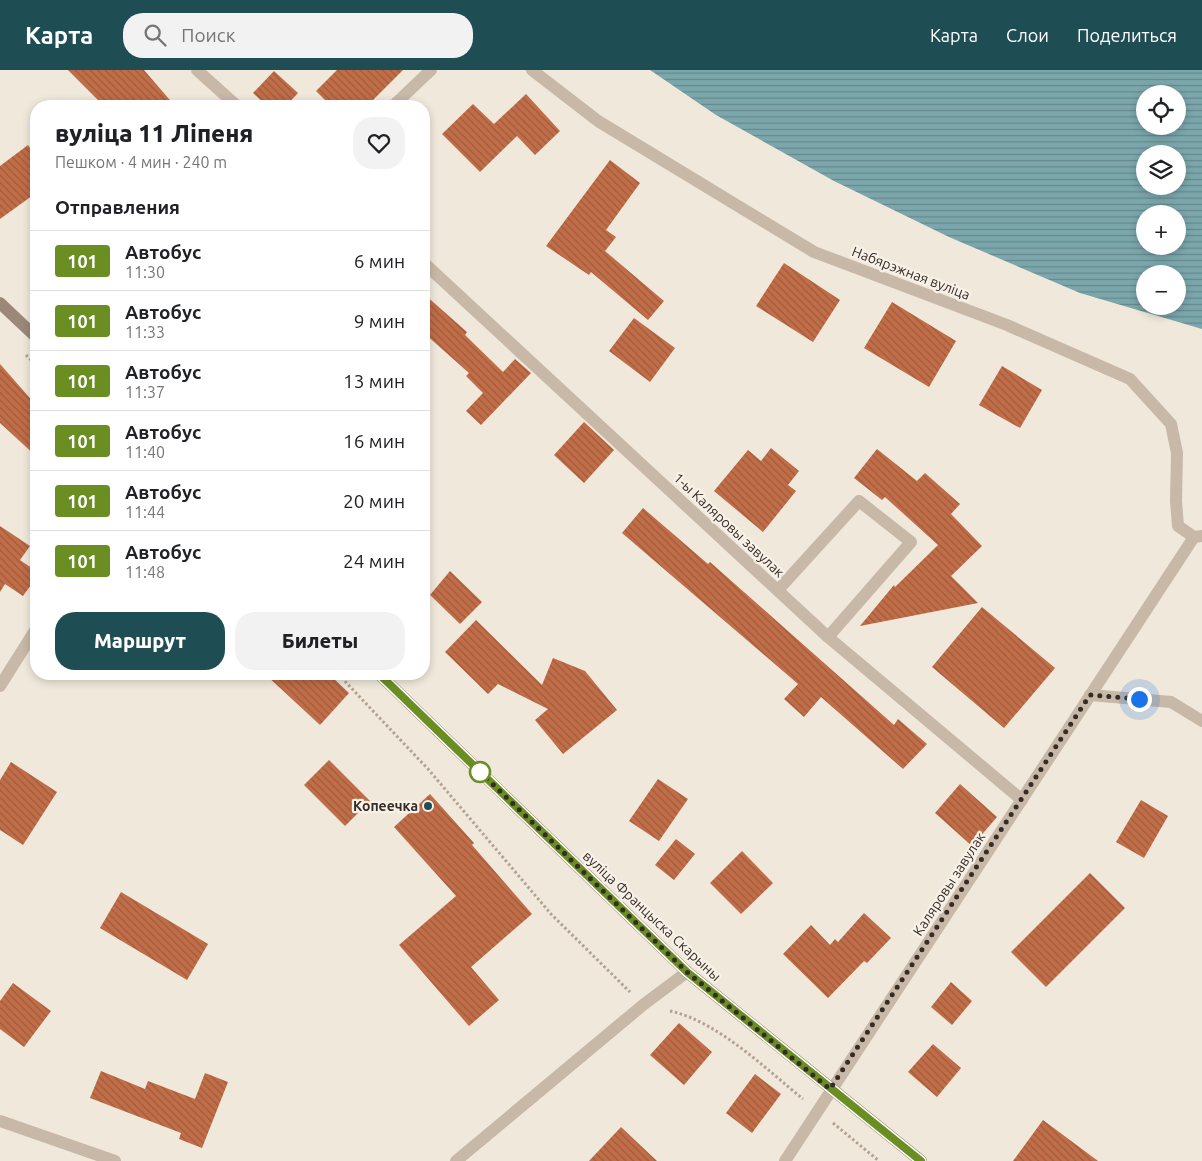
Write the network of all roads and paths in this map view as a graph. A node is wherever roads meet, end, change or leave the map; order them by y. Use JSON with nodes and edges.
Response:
{"nodes":[{"id":1,"x":197,"y":70,"type":"edge"},
{"id":2,"x":431,"y":70,"type":"edge"},
{"id":3,"x":532,"y":70,"type":"edge"},
{"id":4,"x":230,"y":100,"type":"edge"},
{"id":5,"x":399,"y":100,"type":"edge"},
{"id":6,"x":430,"y":269,"type":"edge"},
{"id":7,"x":0,"y":303,"type":"edge"},
{"id":8,"x":30,"y":331,"type":"edge"},
{"id":9,"x":1198,"y":537,"type":"edge"},
{"id":10,"x":778,"y":590,"type":"junction"},
{"id":11,"x":828,"y":637,"type":"junction"},
{"id":12,"x":30,"y":638,"type":"edge"},
{"id":13,"x":344,"y":680,"type":"edge"},
{"id":14,"x":385,"y":680,"type":"edge"},
{"id":15,"x":0,"y":686,"type":"edge"},
{"id":16,"x":1090,"y":695,"type":"junction"},
{"id":17,"x":1202,"y":721,"type":"edge"},
{"id":18,"x":1022,"y":800,"type":"junction"},
{"id":19,"x":687,"y":972,"type":"junction"},
{"id":20,"x":643,"y":1005,"type":"junction"},
{"id":21,"x":830,"y":1089,"type":"junction"},
{"id":22,"x":818,"y":1111,"type":"junction"},
{"id":23,"x":0,"y":1121,"type":"edge"},
{"id":24,"x":115,"y":1161,"type":"edge"},
{"id":25,"x":456,"y":1161,"type":"edge"},
{"id":26,"x":785,"y":1161,"type":"edge"},
{"id":27,"x":879,"y":1161,"type":"edge"},
{"id":28,"x":921,"y":1161,"type":"edge"}],
"edges":[{"from":1,"to":4,"type":"street"},
{"from":2,"to":5,"type":"street"},
{"from":3,"to":9,"type":"street","name":"Набярэжная вуліца"},
{"from":6,"to":10,"type":"street","name":"1-ы Каляровы завулак"},
{"from":7,"to":8,"type":"main road"},
{"from":9,"to":16,"type":"street","name":"Каляровы завулак"},
{"from":10,"to":11,"type":"street","name":"1-ы Каляровы завулак"},
{"from":10,"to":11,"type":"street"},
{"from":11,"to":18,"type":"street","name":"1-ы Каляровы завулак"},
{"from":12,"to":15,"type":"street"},
{"from":13,"to":20,"type":"path"},
{"from":14,"to":19,"type":"main road","name":"вуліца Францыска Скарыны"},
{"from":16,"to":17,"type":"street"},
{"from":16,"to":18,"type":"street","name":"Каляровы завулак"},
{"from":18,"to":21,"type":"street","name":"Каляровы завулак"},
{"from":19,"to":20,"type":"street"},
{"from":19,"to":21,"type":"main road","name":"вуліца Францыска Скарыны"},
{"from":20,"to":22,"type":"path"},
{"from":20,"to":25,"type":"street"},
{"from":21,"to":22,"type":"street","name":"Каляровы завулак"},
{"from":21,"to":28,"type":"main road","name":"вуліца Францыска Скарыны"},
{"from":22,"to":26,"type":"street","name":"Каляровы завулак"},
{"from":22,"to":27,"type":"path"},
{"from":23,"to":24,"type":"street"}]}
